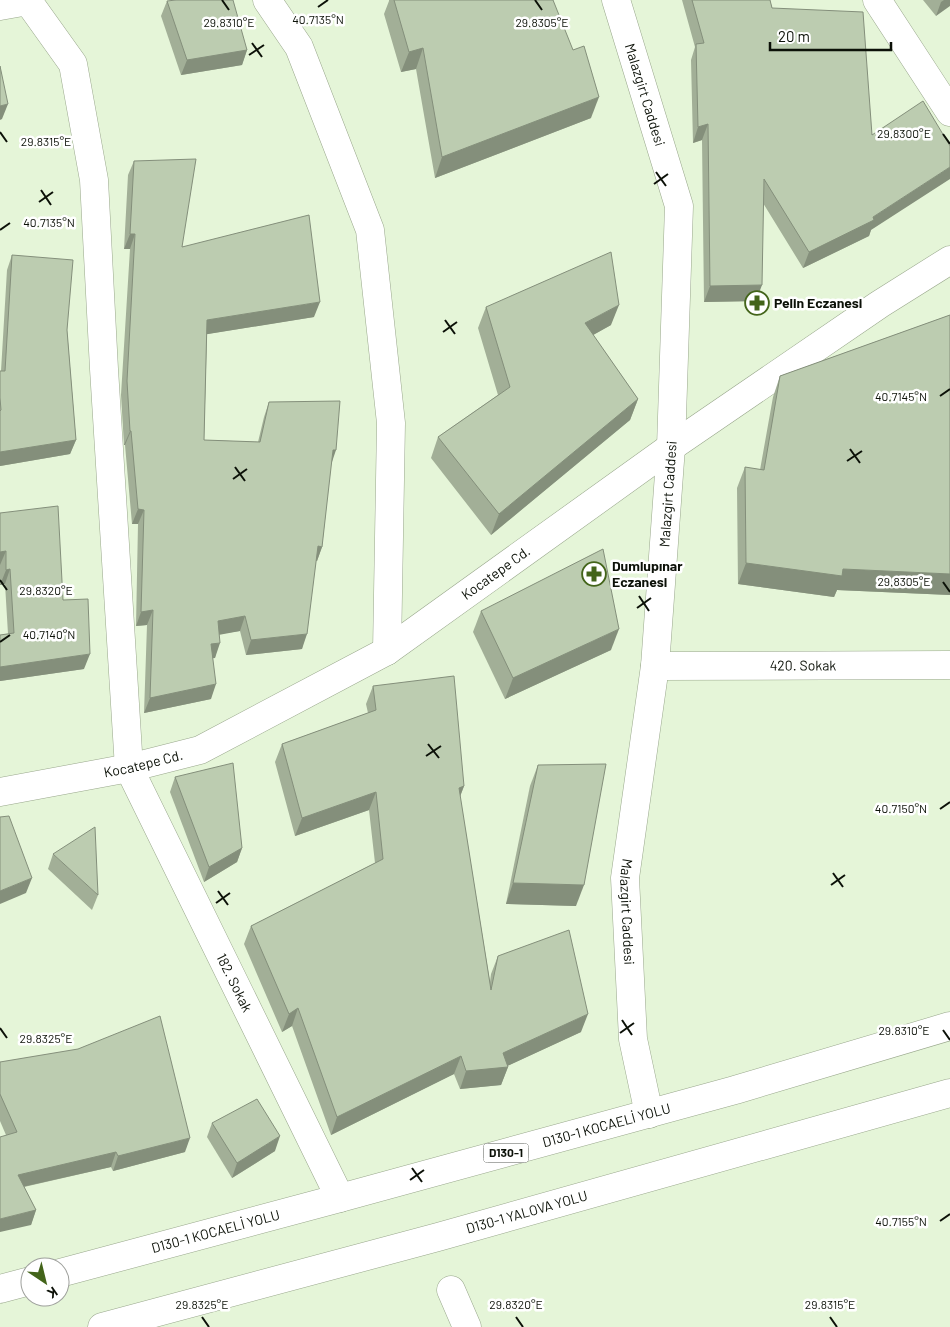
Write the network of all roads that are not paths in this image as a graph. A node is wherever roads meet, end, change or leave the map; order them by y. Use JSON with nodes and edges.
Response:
{"nodes":[{"id":1,"x":267,"y":0,"type":"edge"},
{"id":2,"x":616,"y":0,"type":"edge"},
{"id":3,"x":877,"y":0,"type":"edge"},
{"id":4,"x":28,"y":1,"type":"edge"},
{"id":5,"x":0,"y":6,"type":"edge"},
{"id":6,"x":950,"y":112,"type":"edge"},
{"id":7,"x":950,"y":260,"type":"edge"},
{"id":8,"x":671,"y":447,"type":"junction"},
{"id":9,"x":387,"y":652,"type":"junction"},
{"id":10,"x":950,"y":665,"type":"edge"},
{"id":11,"x":656,"y":666,"type":"junction"},
{"id":12,"x":129,"y":768,"type":"junction"},
{"id":13,"x":0,"y":792,"type":"edge"},
{"id":14,"x":950,"y":1026,"type":"edge"},
{"id":15,"x":950,"y":1094,"type":"edge"},
{"id":16,"x":649,"y":1114,"type":"junction"},
{"id":17,"x":340,"y":1198,"type":"junction"},
{"id":18,"x":70,"y":1270,"type":"edge"},
{"id":19,"x":20,"y":1284,"type":"edge"},
{"id":20,"x":0,"y":1289,"type":"edge"},
{"id":21,"x":451,"y":1290,"type":"dead end"},
{"id":22,"x":102,"y":1327,"type":"edge"},
{"id":23,"x":467,"y":1327,"type":"edge"}],
"edges":[{"from":1,"to":9,"type":"main road"},
{"from":2,"to":8,"type":"main road","name":"Malazgirt Caddesi"},
{"from":3,"to":6,"type":"main road"},
{"from":4,"to":5,"type":"main road"},
{"from":4,"to":12,"type":"main road"},
{"from":7,"to":8,"type":"main road","name":"Kocatepe Cd."},
{"from":8,"to":9,"type":"main road","name":"Kocatepe Cd."},
{"from":8,"to":11,"type":"main road","name":"Malazgirt Caddesi"},
{"from":9,"to":12,"type":"main road","name":"Kocatepe Cd."},
{"from":10,"to":11,"type":"main road","name":"420. Sokak"},
{"from":11,"to":16,"type":"main road","name":"Malazgirt Caddesi"},
{"from":12,"to":13,"type":"main road","name":"Kocatepe Cd."},
{"from":12,"to":17,"type":"main road","name":"182. Sokak"},
{"from":14,"to":16,"type":"main road","name":"D130-1 KOCAELİ YOLU","number":"D130-1"},
{"from":15,"to":22,"type":"main road","name":"D130-1 YALOVA YOLU"},
{"from":16,"to":17,"type":"main road","name":"D130-1 KOCAELİ YOLU","number":"D130-1"},
{"from":17,"to":18,"type":"main road","name":"D130-1 KOCAELİ YOLU","number":"D130-1"},
{"from":19,"to":20,"type":"main road"},
{"from":21,"to":23,"type":"main road"}]}
